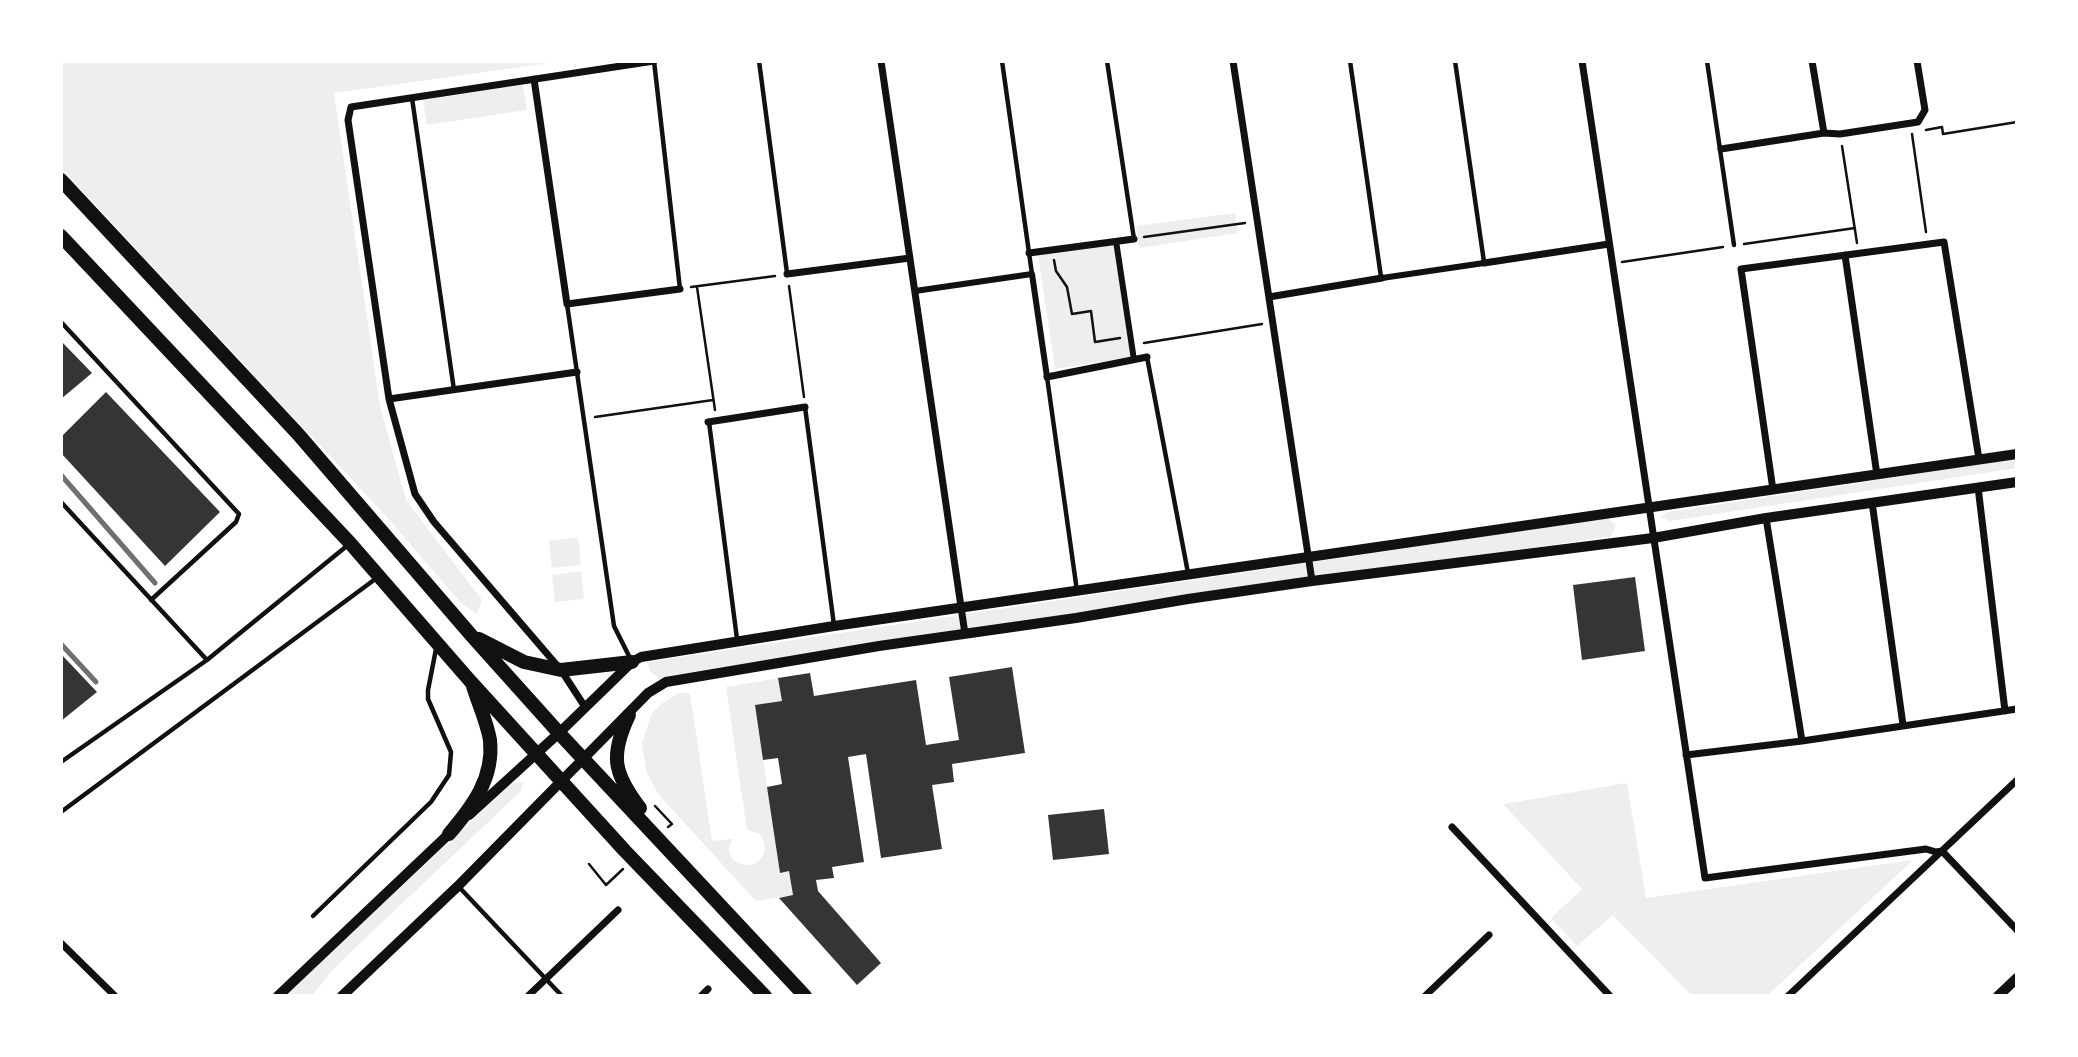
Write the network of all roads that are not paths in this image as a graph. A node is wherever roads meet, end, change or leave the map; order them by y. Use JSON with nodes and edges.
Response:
{"nodes":[{"id":1,"x":654,"y":61,"type":"edge"},
{"id":2,"x":759,"y":61,"type":"edge"},
{"id":3,"x":881,"y":61,"type":"edge"},
{"id":4,"x":1002,"y":61,"type":"edge"},
{"id":5,"x":1107,"y":61,"type":"edge"},
{"id":6,"x":1233,"y":61,"type":"edge"},
{"id":7,"x":1350,"y":61,"type":"edge"},
{"id":8,"x":1455,"y":61,"type":"edge"},
{"id":9,"x":1582,"y":61,"type":"edge"},
{"id":10,"x":1707,"y":61,"type":"edge"},
{"id":11,"x":1812,"y":61,"type":"edge"},
{"id":12,"x":1917,"y":61,"type":"edge"},
{"id":13,"x":534,"y":79,"type":"junction"},
{"id":14,"x":412,"y":98,"type":"junction"},
{"id":15,"x":1824,"y":132,"type":"junction"},
{"id":16,"x":1721,"y":149,"type":"junction"},
{"id":17,"x":61,"y":180,"type":"edge"},
{"id":18,"x":61,"y":236,"type":"edge"},
{"id":19,"x":1134,"y":239,"type":"joint"},
{"id":20,"x":1116,"y":241,"type":"junction"},
{"id":21,"x":1609,"y":244,"type":"junction"},
{"id":22,"x":1734,"y":245,"type":"dead end"},
{"id":23,"x":1029,"y":253,"type":"junction"},
{"id":24,"x":1845,"y":255,"type":"junction"},
{"id":25,"x":910,"y":258,"type":"junction"},
{"id":26,"x":1485,"y":263,"type":"junction"},
{"id":27,"x":787,"y":274,"type":"joint"},
{"id":28,"x":1032,"y":274,"type":"junction"},
{"id":29,"x":1381,"y":278,"type":"junction"},
{"id":30,"x":680,"y":289,"type":"joint"},
{"id":31,"x":915,"y":292,"type":"junction"},
{"id":32,"x":1269,"y":297,"type":"junction"},
{"id":33,"x":567,"y":304,"type":"junction"},
{"id":34,"x":61,"y":322,"type":"edge"},
{"id":35,"x":1147,"y":357,"type":"joint"},
{"id":36,"x":1134,"y":360,"type":"junction"},
{"id":37,"x":578,"y":372,"type":"junction"},
{"id":38,"x":1047,"y":377,"type":"junction"},
{"id":39,"x":454,"y":390,"type":"junction"},
{"id":40,"x":389,"y":399,"type":"junction"},
{"id":41,"x":805,"y":407,"type":"joint"},
{"id":42,"x":712,"y":421,"type":"joint"},
{"id":43,"x":2017,"y":454,"type":"edge"},
{"id":44,"x":1979,"y":459,"type":"junction"},
{"id":45,"x":1877,"y":475,"type":"junction"},
{"id":46,"x":2017,"y":482,"type":"edge"},
{"id":47,"x":1978,"y":488,"type":"junction"},
{"id":48,"x":1773,"y":490,"type":"junction"},
{"id":49,"x":61,"y":502,"type":"edge"},
{"id":50,"x":1872,"y":502,"type":"junction"},
{"id":51,"x":1649,"y":506,"type":"junction"},
{"id":52,"x":1766,"y":518,"type":"junction"},
{"id":53,"x":1653,"y":538,"type":"junction"},
{"id":54,"x":350,"y":543,"type":"junction"},
{"id":55,"x":1309,"y":558,"type":"junction"},
{"id":56,"x":1188,"y":574,"type":"junction"},
{"id":57,"x":379,"y":576,"type":"junction"},
{"id":58,"x":1312,"y":581,"type":"junction"},
{"id":59,"x":1077,"y":592,"type":"junction"},
{"id":60,"x":151,"y":600,"type":"junction"},
{"id":61,"x":961,"y":608,"type":"junction"},
{"id":62,"x":834,"y":626,"type":"junction"},
{"id":63,"x":965,"y":634,"type":"junction"},
{"id":64,"x":471,"y":635,"type":"junction"},
{"id":65,"x":737,"y":641,"type":"junction"},
{"id":66,"x":437,"y":643,"type":"junction"},
{"id":67,"x":207,"y":660,"type":"junction"},
{"id":68,"x":632,"y":662,"type":"junction"},
{"id":69,"x":561,"y":670,"type":"junction"},
{"id":70,"x":471,"y":682,"type":"junction"},
{"id":71,"x":585,"y":707,"type":"junction"},
{"id":72,"x":2017,"y":709,"type":"edge"},
{"id":73,"x":2005,"y":711,"type":"junction"},
{"id":74,"x":629,"y":715,"type":"junction"},
{"id":75,"x":1903,"y":725,"type":"junction"},
{"id":76,"x":559,"y":733,"type":"junction"},
{"id":77,"x":1802,"y":741,"type":"junction"},
{"id":78,"x":537,"y":753,"type":"junction"},
{"id":79,"x":1686,"y":755,"type":"junction"},
{"id":80,"x":585,"y":759,"type":"junction"},
{"id":81,"x":61,"y":762,"type":"edge"},
{"id":82,"x":2017,"y":780,"type":"edge"},
{"id":83,"x":564,"y":781,"type":"junction"},
{"id":84,"x":61,"y":812,"type":"edge"},
{"id":85,"x":1452,"y":827,"type":"dead end"},
{"id":86,"x":648,"y":829,"type":"junction"},
{"id":87,"x":449,"y":834,"type":"junction"},
{"id":88,"x":1942,"y":850,"type":"junction"},
{"id":89,"x":458,"y":886,"type":"junction"},
{"id":90,"x":618,"y":909,"type":"dead end"},
{"id":91,"x":313,"y":916,"type":"dead end"},
{"id":92,"x":2017,"y":930,"type":"edge"},
{"id":93,"x":1489,"y":935,"type":"dead end"},
{"id":94,"x":61,"y":943,"type":"edge"},
{"id":95,"x":2017,"y":978,"type":"edge"},
{"id":96,"x":546,"y":979,"type":"junction"},
{"id":97,"x":708,"y":989,"type":"dead end"},
{"id":98,"x":115,"y":996,"type":"edge"},
{"id":99,"x":278,"y":996,"type":"edge"},
{"id":100,"x":342,"y":996,"type":"edge"},
{"id":101,"x":528,"y":996,"type":"edge"},
{"id":102,"x":562,"y":996,"type":"edge"},
{"id":103,"x":701,"y":996,"type":"edge"},
{"id":104,"x":765,"y":996,"type":"edge"},
{"id":105,"x":805,"y":996,"type":"edge"},
{"id":106,"x":1425,"y":996,"type":"edge"},
{"id":107,"x":1610,"y":996,"type":"edge"},
{"id":108,"x":1788,"y":996,"type":"edge"},
{"id":109,"x":1998,"y":996,"type":"edge"}],
"edges":[{"from":1,"to":13,"type":"street"},
{"from":1,"to":30,"type":"lane"},
{"from":2,"to":27,"type":"lane"},
{"from":3,"to":25,"type":"street"},
{"from":4,"to":23,"type":"lane"},
{"from":5,"to":19,"type":"lane"},
{"from":6,"to":32,"type":"street"},
{"from":7,"to":29,"type":"lane"},
{"from":8,"to":26,"type":"lane"},
{"from":9,"to":21,"type":"street"},
{"from":10,"to":16,"type":"lane"},
{"from":11,"to":15,"type":"street"},
{"from":12,"to":15,"type":"street"},
{"from":13,"to":14,"type":"street"},
{"from":13,"to":33,"type":"street"},
{"from":14,"to":39,"type":"lane"},
{"from":14,"to":40,"type":"street"},
{"from":15,"to":16,"type":"street"},
{"from":16,"to":22,"type":"lane"},
{"from":17,"to":64,"type":"main road"},
{"from":18,"to":54,"type":"main road"},
{"from":19,"to":20,"type":"street"},
{"from":20,"to":23,"type":"street"},
{"from":20,"to":36,"type":"street"},
{"from":21,"to":26,"type":"street"},
{"from":21,"to":51,"type":"street"},
{"from":23,"to":28,"type":"lane"},
{"from":24,"to":44,"type":"street"},
{"from":24,"to":45,"type":"street"},
{"from":24,"to":48,"type":"street"},
{"from":25,"to":27,"type":"street"},
{"from":25,"to":31,"type":"street"},
{"from":26,"to":29,"type":"street"},
{"from":28,"to":31,"type":"street"},
{"from":28,"to":38,"type":"street"},
{"from":29,"to":32,"type":"street"},
{"from":30,"to":33,"type":"street"},
{"from":31,"to":61,"type":"street"},
{"from":32,"to":55,"type":"street"},
{"from":33,"to":37,"type":"lane"},
{"from":34,"to":60,"type":"lane"},
{"from":35,"to":36,"type":"street"},
{"from":35,"to":56,"type":"lane"},
{"from":36,"to":38,"type":"street"},
{"from":37,"to":39,"type":"street"},
{"from":37,"to":68,"type":"lane"},
{"from":38,"to":59,"type":"lane"},
{"from":39,"to":40,"type":"street"},
{"from":40,"to":69,"type":"street"},
{"from":41,"to":42,"type":"street"},
{"from":41,"to":62,"type":"lane"},
{"from":42,"to":65,"type":"lane"},
{"from":43,"to":44,"type":"street"},
{"from":44,"to":45,"type":"street"},
{"from":45,"to":48,"type":"street"},
{"from":46,"to":47,"type":"street"},
{"from":47,"to":50,"type":"street"},
{"from":47,"to":73,"type":"street"},
{"from":48,"to":51,"type":"street"},
{"from":49,"to":60,"type":"lane"},
{"from":50,"to":52,"type":"street"},
{"from":50,"to":75,"type":"street"},
{"from":51,"to":53,"type":"street"},
{"from":51,"to":55,"type":"street"},
{"from":52,"to":53,"type":"street"},
{"from":52,"to":77,"type":"street"},
{"from":53,"to":58,"type":"street"},
{"from":53,"to":79,"type":"street"},
{"from":54,"to":57,"type":"main road"},
{"from":54,"to":67,"type":"lane"},
{"from":55,"to":56,"type":"street"},
{"from":55,"to":58,"type":"street"},
{"from":56,"to":59,"type":"street"},
{"from":57,"to":66,"type":"main road"},
{"from":57,"to":84,"type":"lane"},
{"from":58,"to":63,"type":"street"},
{"from":59,"to":61,"type":"street"},
{"from":60,"to":67,"type":"lane"},
{"from":61,"to":62,"type":"street"},
{"from":61,"to":63,"type":"street"},
{"from":62,"to":65,"type":"street"},
{"from":63,"to":74,"type":"street"},
{"from":64,"to":69,"type":"main road"},
{"from":64,"to":76,"type":"main road"},
{"from":65,"to":68,"type":"street"},
{"from":66,"to":70,"type":"main road"},
{"from":66,"to":91,"type":"lane"},
{"from":67,"to":81,"type":"lane"},
{"from":68,"to":69,"type":"main road"},
{"from":68,"to":71,"type":"street"},
{"from":69,"to":71,"type":"street"},
{"from":70,"to":78,"type":"main road"},
{"from":70,"to":87,"type":"main road"},
{"from":71,"to":76,"type":"street"},
{"from":72,"to":73,"type":"street"},
{"from":73,"to":75,"type":"street"},
{"from":74,"to":80,"type":"street"},
{"from":74,"to":86,"type":"main road"},
{"from":75,"to":77,"type":"street"},
{"from":76,"to":78,"type":"street"},
{"from":76,"to":80,"type":"main road"},
{"from":77,"to":79,"type":"street"},
{"from":78,"to":83,"type":"main road"},
{"from":78,"to":87,"type":"street"},
{"from":79,"to":88,"type":"street"},
{"from":80,"to":83,"type":"street"},
{"from":80,"to":86,"type":"main road"},
{"from":82,"to":88,"type":"street"},
{"from":83,"to":89,"type":"street"},
{"from":83,"to":104,"type":"main road"},
{"from":85,"to":107,"type":"street"},
{"from":86,"to":105,"type":"main road"},
{"from":87,"to":99,"type":"street"},
{"from":88,"to":92,"type":"street"},
{"from":88,"to":108,"type":"street"},
{"from":89,"to":96,"type":"lane"},
{"from":89,"to":100,"type":"street"},
{"from":90,"to":96,"type":"street"},
{"from":93,"to":106,"type":"street"},
{"from":94,"to":98,"type":"street"},
{"from":95,"to":109,"type":"street"},
{"from":96,"to":101,"type":"street"},
{"from":96,"to":102,"type":"lane"},
{"from":97,"to":103,"type":"street"}]}
